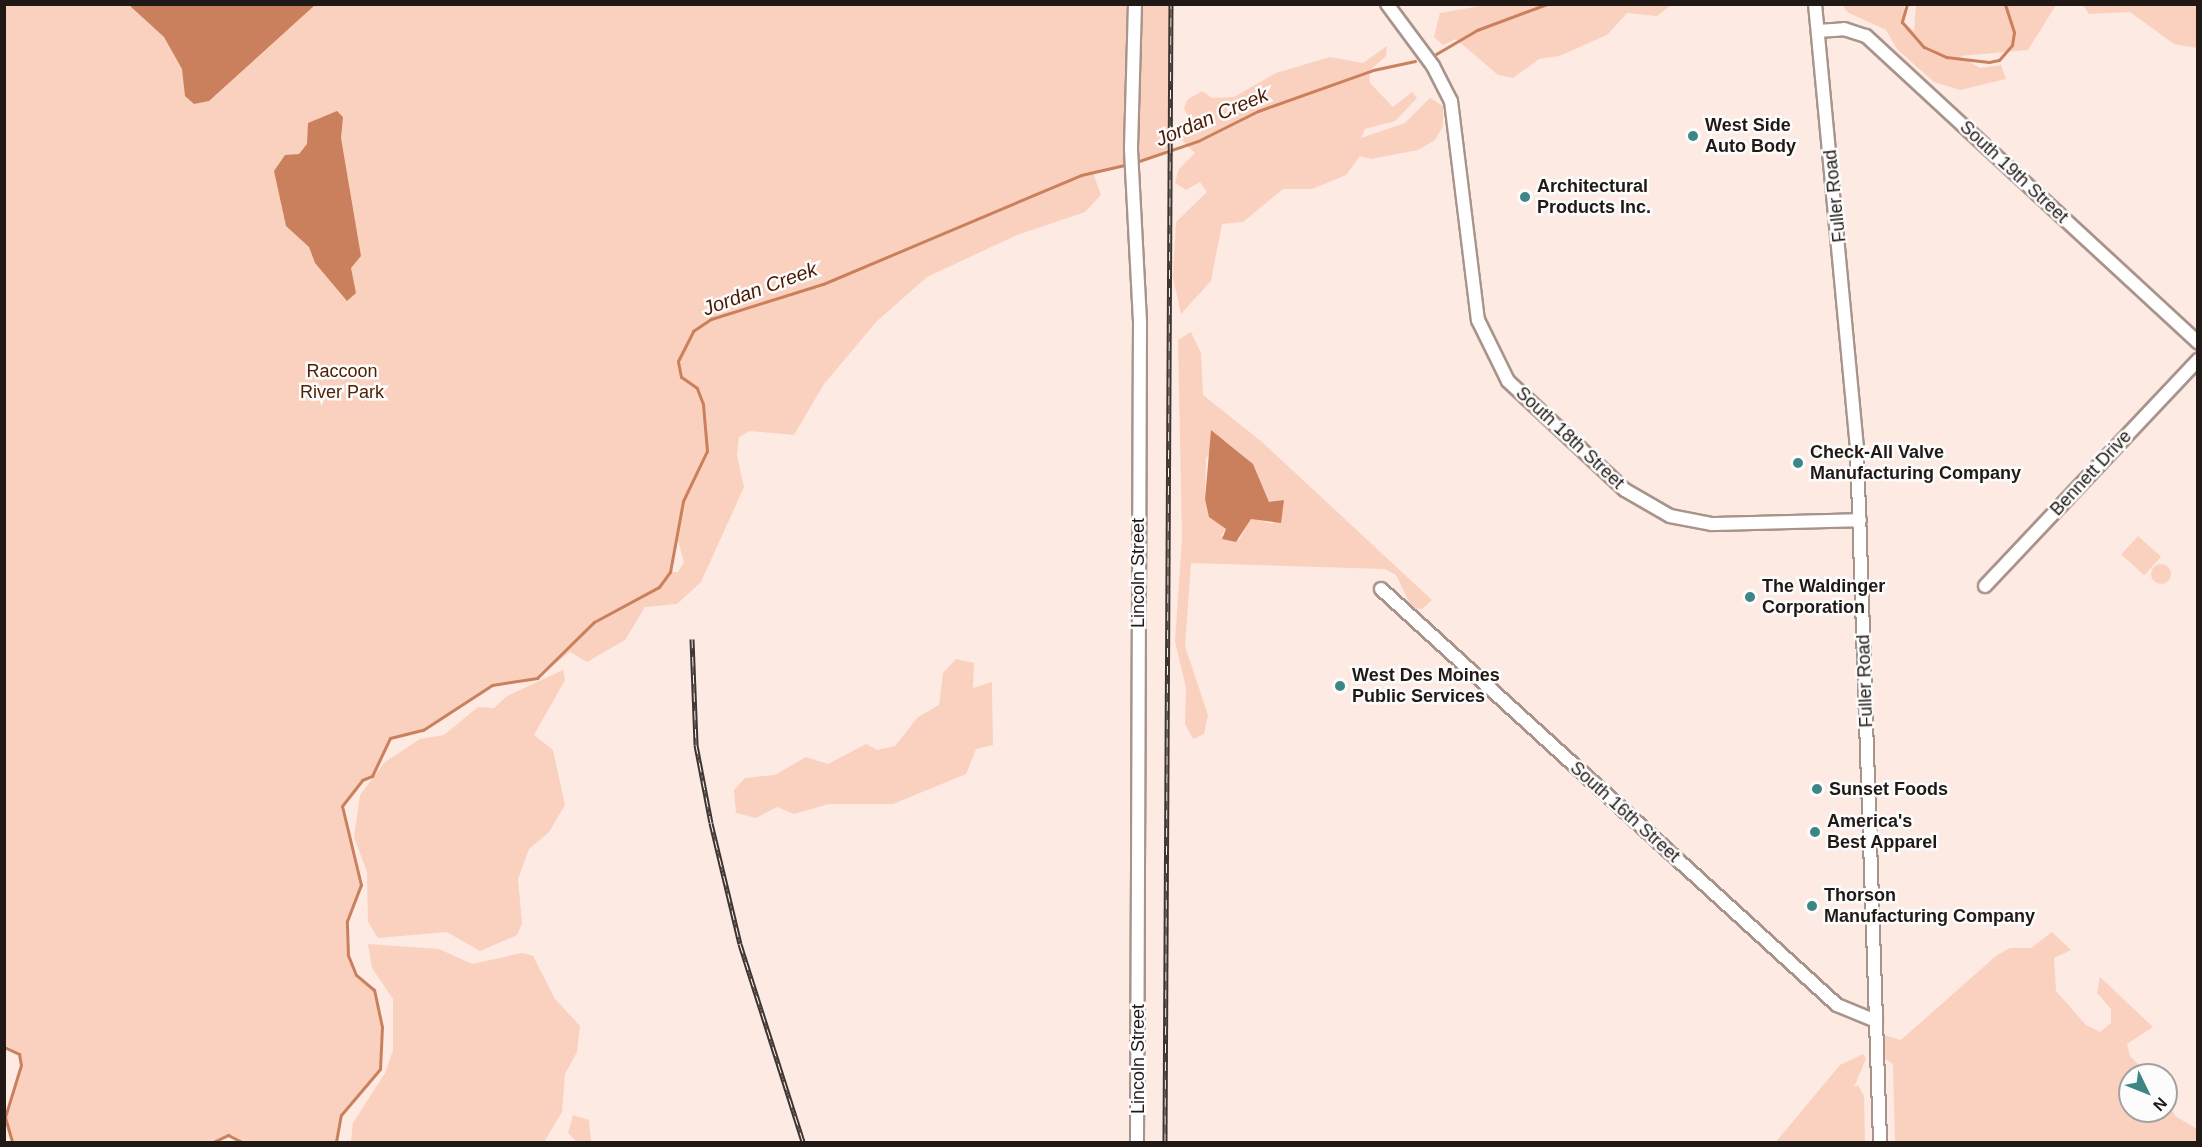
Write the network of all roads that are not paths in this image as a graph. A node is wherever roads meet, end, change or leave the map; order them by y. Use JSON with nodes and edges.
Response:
{"nodes":[{"id":1,"x":1135,"y":4,"type":"edge"},
{"id":2,"x":1387,"y":4,"type":"edge"},
{"id":3,"x":1815,"y":4,"type":"edge"},
{"id":4,"x":1818,"y":31,"type":"junction"},
{"id":5,"x":2198,"y":342,"type":"edge"},
{"id":6,"x":2198,"y":360,"type":"edge"},
{"id":7,"x":1860,"y":520,"type":"junction"},
{"id":8,"x":1985,"y":586,"type":"dead end"},
{"id":9,"x":1382,"y":589,"type":"dead end"},
{"id":10,"x":1876,"y":1021,"type":"junction"},
{"id":11,"x":1137,"y":1143,"type":"edge"},
{"id":12,"x":1880,"y":1143,"type":"edge"}],
"edges":[{"from":1,"to":11,"type":"street","name":"Lincoln Street"},
{"from":2,"to":7,"type":"street","name":"South 18th Street"},
{"from":3,"to":4,"type":"street","name":"Fuller Road"},
{"from":4,"to":5,"type":"street","name":"South 19th Street"},
{"from":4,"to":7,"type":"street","name":"Fuller Road"},
{"from":6,"to":8,"type":"street","name":"Bennett Drive"},
{"from":7,"to":10,"type":"street","name":"Fuller Road"},
{"from":9,"to":10,"type":"street","name":"South 16th Street"},
{"from":10,"to":12,"type":"street","name":"Fuller Road"}]}
